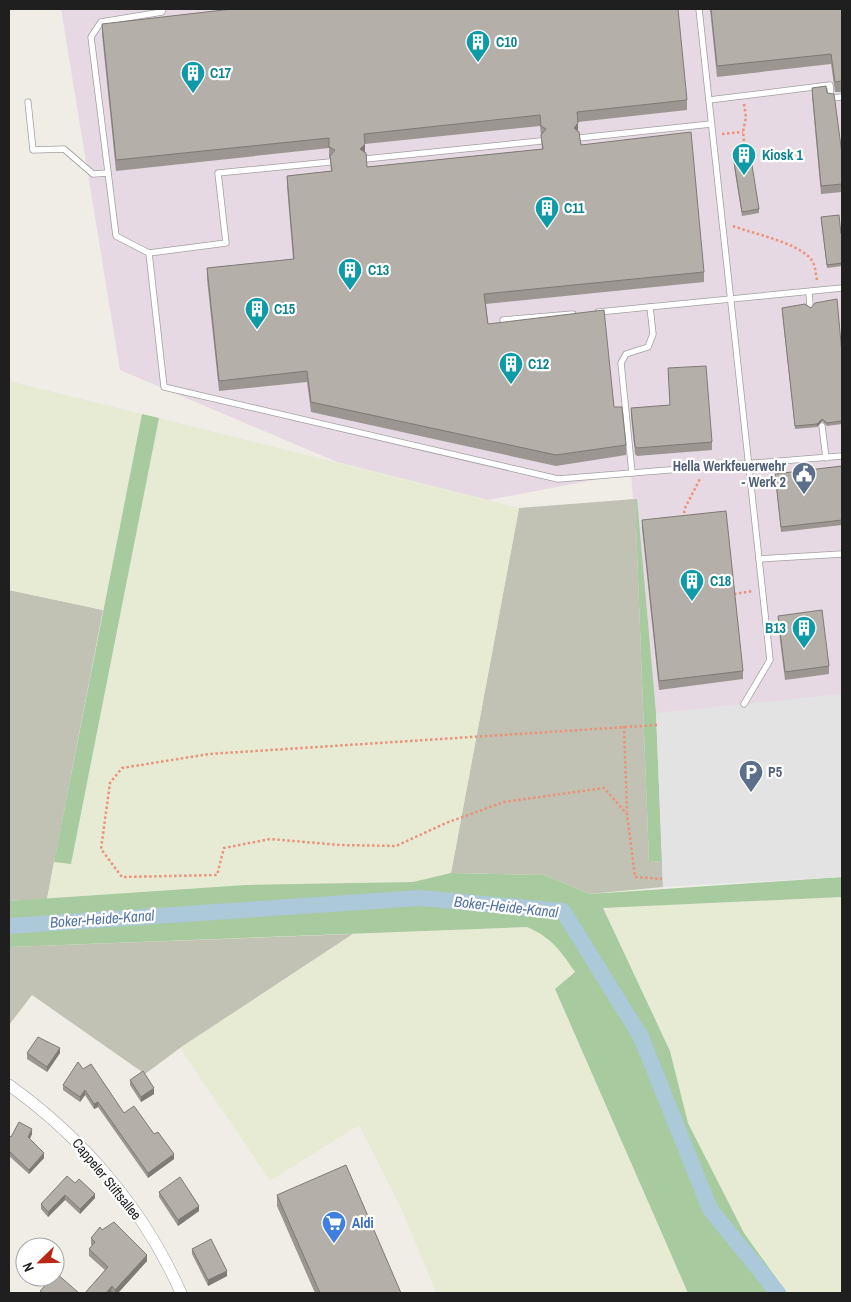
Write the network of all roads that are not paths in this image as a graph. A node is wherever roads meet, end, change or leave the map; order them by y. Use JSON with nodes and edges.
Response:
{"nodes":[{"id":1,"x":163,"y":9,"type":"edge"},
{"id":2,"x":699,"y":9,"type":"edge"},
{"id":3,"x":842,"y":97,"type":"edge"},
{"id":4,"x":709,"y":100,"type":"junction"},
{"id":5,"x":28,"y":102,"type":"dead end"},
{"id":6,"x":711,"y":124,"type":"junction"},
{"id":7,"x":579,"y":138,"type":"edge"},
{"id":8,"x":541,"y":142,"type":"edge"},
{"id":9,"x":365,"y":159,"type":"edge"},
{"id":10,"x":330,"y":162,"type":"edge"},
{"id":11,"x":108,"y":174,"type":"junction"},
{"id":12,"x":149,"y":253,"type":"junction"},
{"id":13,"x":842,"y":288,"type":"edge"},
{"id":14,"x":808,"y":292,"type":"junction"},
{"id":15,"x":731,"y":300,"type":"junction"},
{"id":16,"x":810,"y":306,"type":"edge"},
{"id":17,"x":650,"y":308,"type":"junction"},
{"id":18,"x":591,"y":312,"type":"edge"},
{"id":19,"x":581,"y":313,"type":"edge"},
{"id":20,"x":503,"y":320,"type":"edge"},
{"id":21,"x":822,"y":426,"type":"edge"},
{"id":22,"x":842,"y":456,"type":"edge"},
{"id":23,"x":826,"y":458,"type":"junction"},
{"id":24,"x":749,"y":464,"type":"junction"},
{"id":25,"x":632,"y":473,"type":"junction"},
{"id":26,"x":842,"y":554,"type":"edge"},
{"id":27,"x":759,"y":560,"type":"junction"},
{"id":28,"x":744,"y":704,"type":"dead end"},
{"id":29,"x":9,"y":1085,"type":"edge"},
{"id":30,"x":181,"y":1293,"type":"edge"}],
"edges":[{"from":1,"to":11,"type":"lane"},
{"from":2,"to":4,"type":"lane"},
{"from":3,"to":4,"type":"lane"},
{"from":4,"to":6,"type":"lane"},
{"from":5,"to":11,"type":"lane"},
{"from":6,"to":7,"type":"lane"},
{"from":6,"to":15,"type":"lane"},
{"from":8,"to":9,"type":"lane"},
{"from":10,"to":12,"type":"lane"},
{"from":11,"to":12,"type":"lane"},
{"from":12,"to":25,"type":"lane"},
{"from":13,"to":14,"type":"lane"},
{"from":14,"to":15,"type":"lane"},
{"from":14,"to":16,"type":"lane"},
{"from":15,"to":17,"type":"lane"},
{"from":15,"to":24,"type":"lane"},
{"from":17,"to":18,"type":"lane"},
{"from":17,"to":25,"type":"lane"},
{"from":19,"to":20,"type":"lane"},
{"from":21,"to":23,"type":"lane"},
{"from":22,"to":23,"type":"lane"},
{"from":23,"to":24,"type":"lane"},
{"from":24,"to":25,"type":"lane"},
{"from":24,"to":27,"type":"lane"},
{"from":26,"to":27,"type":"lane"},
{"from":27,"to":28,"type":"lane"},
{"from":29,"to":30,"type":"street","name":"Cappeler Stiftsallee"}]}
